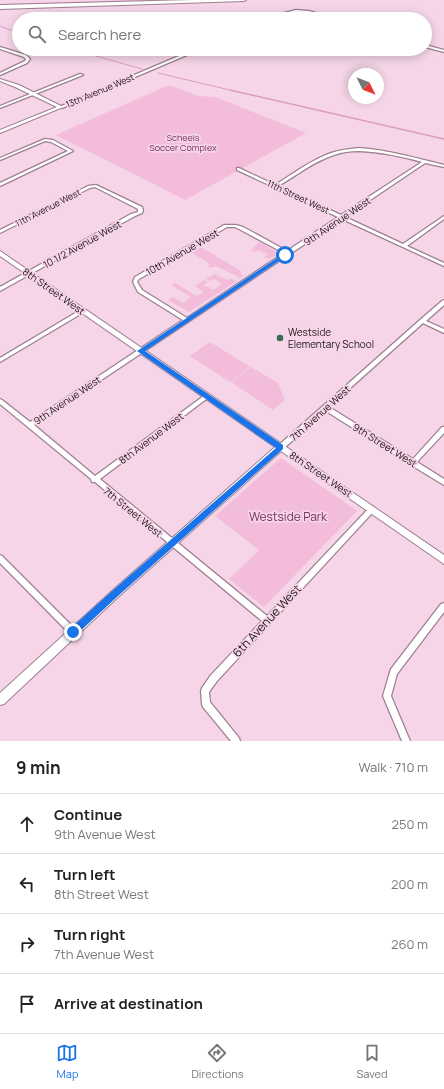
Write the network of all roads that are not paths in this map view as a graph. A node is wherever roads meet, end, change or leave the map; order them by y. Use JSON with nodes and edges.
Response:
{"nodes":[{"id":1,"x":97,"y":0,"type":"edge"},
{"id":2,"x":244,"y":0,"type":"edge"},
{"id":3,"x":0,"y":3,"type":"edge"},
{"id":4,"x":0,"y":7,"type":"edge"},
{"id":5,"x":288,"y":12,"type":"edge"},
{"id":6,"x":311,"y":12,"type":"edge"},
{"id":7,"x":0,"y":48,"type":"edge"},
{"id":8,"x":432,"y":48,"type":"edge"},
{"id":9,"x":444,"y":51,"type":"edge"},
{"id":10,"x":12,"y":52,"type":"edge"},
{"id":11,"x":25,"y":56,"type":"edge"},
{"id":12,"x":181,"y":56,"type":"edge"},
{"id":13,"x":0,"y":74,"type":"edge"},
{"id":14,"x":81,"y":75,"type":"dead end"},
{"id":15,"x":0,"y":80,"type":"edge"},
{"id":16,"x":34,"y":94,"type":"junction"},
{"id":17,"x":0,"y":107,"type":"edge"},
{"id":18,"x":61,"y":107,"type":"junction"},
{"id":19,"x":0,"y":132,"type":"edge"},
{"id":20,"x":0,"y":159,"type":"edge"},
{"id":21,"x":424,"y":162,"type":"junction"},
{"id":22,"x":444,"y":166,"type":"edge"},
{"id":23,"x":238,"y":169,"type":"dead end"},
{"id":24,"x":0,"y":185,"type":"edge"},
{"id":25,"x":96,"y":186,"type":"joint"},
{"id":26,"x":276,"y":186,"type":"junction"},
{"id":27,"x":444,"y":217,"type":"edge"},
{"id":28,"x":342,"y":218,"type":"junction"},
{"id":29,"x":0,"y":232,"type":"edge"},
{"id":30,"x":404,"y":246,"type":"junction"},
{"id":31,"x":0,"y":253,"type":"edge"},
{"id":32,"x":288,"y":254,"type":"junction"},
{"id":33,"x":444,"y":265,"type":"edge"},
{"id":34,"x":28,"y":273,"type":"junction"},
{"id":35,"x":0,"y":289,"type":"edge"},
{"id":36,"x":444,"y":302,"type":"edge"},
{"id":37,"x":82,"y":311,"type":"junction"},
{"id":38,"x":187,"y":320,"type":"junction"},
{"id":39,"x":422,"y":321,"type":"junction"},
{"id":40,"x":444,"y":332,"type":"edge"},
{"id":41,"x":140,"y":351,"type":"junction"},
{"id":42,"x":0,"y":360,"type":"edge"},
{"id":43,"x":206,"y":396,"type":"junction"},
{"id":44,"x":0,"y":401,"type":"edge"},
{"id":45,"x":326,"y":408,"type":"junction"},
{"id":46,"x":30,"y":425,"type":"junction"},
{"id":47,"x":444,"y":429,"type":"edge"},
{"id":48,"x":281,"y":447,"type":"junction"},
{"id":49,"x":413,"y":463,"type":"junction"},
{"id":50,"x":94,"y":480,"type":"junction"},
{"id":51,"x":444,"y":482,"type":"edge"},
{"id":52,"x":372,"y":509,"type":"junction"},
{"id":53,"x":172,"y":543,"type":"junction"},
{"id":54,"x":0,"y":558,"type":"edge"},
{"id":55,"x":444,"y":560,"type":"edge"},
{"id":56,"x":444,"y":606,"type":"edge"},
{"id":57,"x":268,"y":620,"type":"junction"},
{"id":58,"x":73,"y":632,"type":"junction"},
{"id":59,"x":0,"y":700,"type":"edge"},
{"id":60,"x":236,"y":741,"type":"edge"},
{"id":61,"x":406,"y":741,"type":"edge"}],
"edges":[{"from":1,"to":3,"type":"highway"},
{"from":2,"to":4,"type":"highway"},
{"from":5,"to":6,"type":"street"},
{"from":7,"to":10,"type":"street"},
{"from":8,"to":9,"type":"street"},
{"from":11,"to":13,"type":"street"},
{"from":12,"to":18,"type":"street","name":"13th Avenue West"},
{"from":14,"to":16,"type":"street"},
{"from":15,"to":16,"type":"street"},
{"from":16,"to":17,"type":"street"},
{"from":16,"to":18,"type":"street"},
{"from":18,"to":19,"type":"street","name":"13th Avenue West"},
{"from":20,"to":24,"type":"street"},
{"from":21,"to":22,"type":"street"},
{"from":21,"to":26,"type":"street"},
{"from":21,"to":28,"type":"street","name":"9th Avenue West"},
{"from":23,"to":26,"type":"street","name":"11th Street West"},
{"from":25,"to":29,"type":"street","name":"11th Avenue West"},
{"from":25,"to":34,"type":"street","name":"10 1/2 Avenue West"},
{"from":26,"to":28,"type":"street","name":"11th Street West"},
{"from":27,"to":30,"type":"street"},
{"from":28,"to":30,"type":"street","name":"11th Street West"},
{"from":28,"to":32,"type":"street","name":"9th Avenue West"},
{"from":30,"to":33,"type":"street","name":"11th Street West"},
{"from":31,"to":34,"type":"street","name":"8th Street West"},
{"from":32,"to":38,"type":"street","name":"9th Avenue West"},
{"from":32,"to":38,"type":"street","name":"10th Avenue West"},
{"from":34,"to":35,"type":"street","name":"10 1/2 Avenue West"},
{"from":34,"to":37,"type":"street","name":"8th Street West"},
{"from":36,"to":39,"type":"street","name":"7th Avenue West"},
{"from":37,"to":41,"type":"street","name":"8th Street West"},
{"from":37,"to":42,"type":"street"},
{"from":38,"to":41,"type":"street","name":"9th Avenue West"},
{"from":39,"to":40,"type":"street"},
{"from":39,"to":45,"type":"street","name":"7th Avenue West"},
{"from":41,"to":43,"type":"street","name":"8th Street West"},
{"from":41,"to":46,"type":"street","name":"9th Avenue West"},
{"from":43,"to":48,"type":"street","name":"8th Street West"},
{"from":43,"to":50,"type":"street","name":"8th Avenue West"},
{"from":44,"to":46,"type":"street","name":"7th Street West"},
{"from":45,"to":48,"type":"street","name":"7th Avenue West"},
{"from":45,"to":49,"type":"street","name":"9th Street West"},
{"from":46,"to":50,"type":"street","name":"7th Street West"},
{"from":47,"to":49,"type":"street"},
{"from":48,"to":52,"type":"street","name":"8th Street West"},
{"from":48,"to":53,"type":"street","name":"7th Avenue West"},
{"from":49,"to":51,"type":"street","name":"9th Street West"},
{"from":50,"to":53,"type":"street","name":"7th Street West"},
{"from":52,"to":55,"type":"street","name":"8th Street West"},
{"from":52,"to":57,"type":"street","name":"6th Avenue West"},
{"from":53,"to":57,"type":"street","name":"7th Street West"},
{"from":53,"to":58,"type":"street","name":"7th Avenue West"},
{"from":54,"to":58,"type":"street"},
{"from":56,"to":61,"type":"street"},
{"from":57,"to":60,"type":"street","name":"6th Avenue West"},
{"from":58,"to":59,"type":"street","name":"7th Avenue West"}]}
